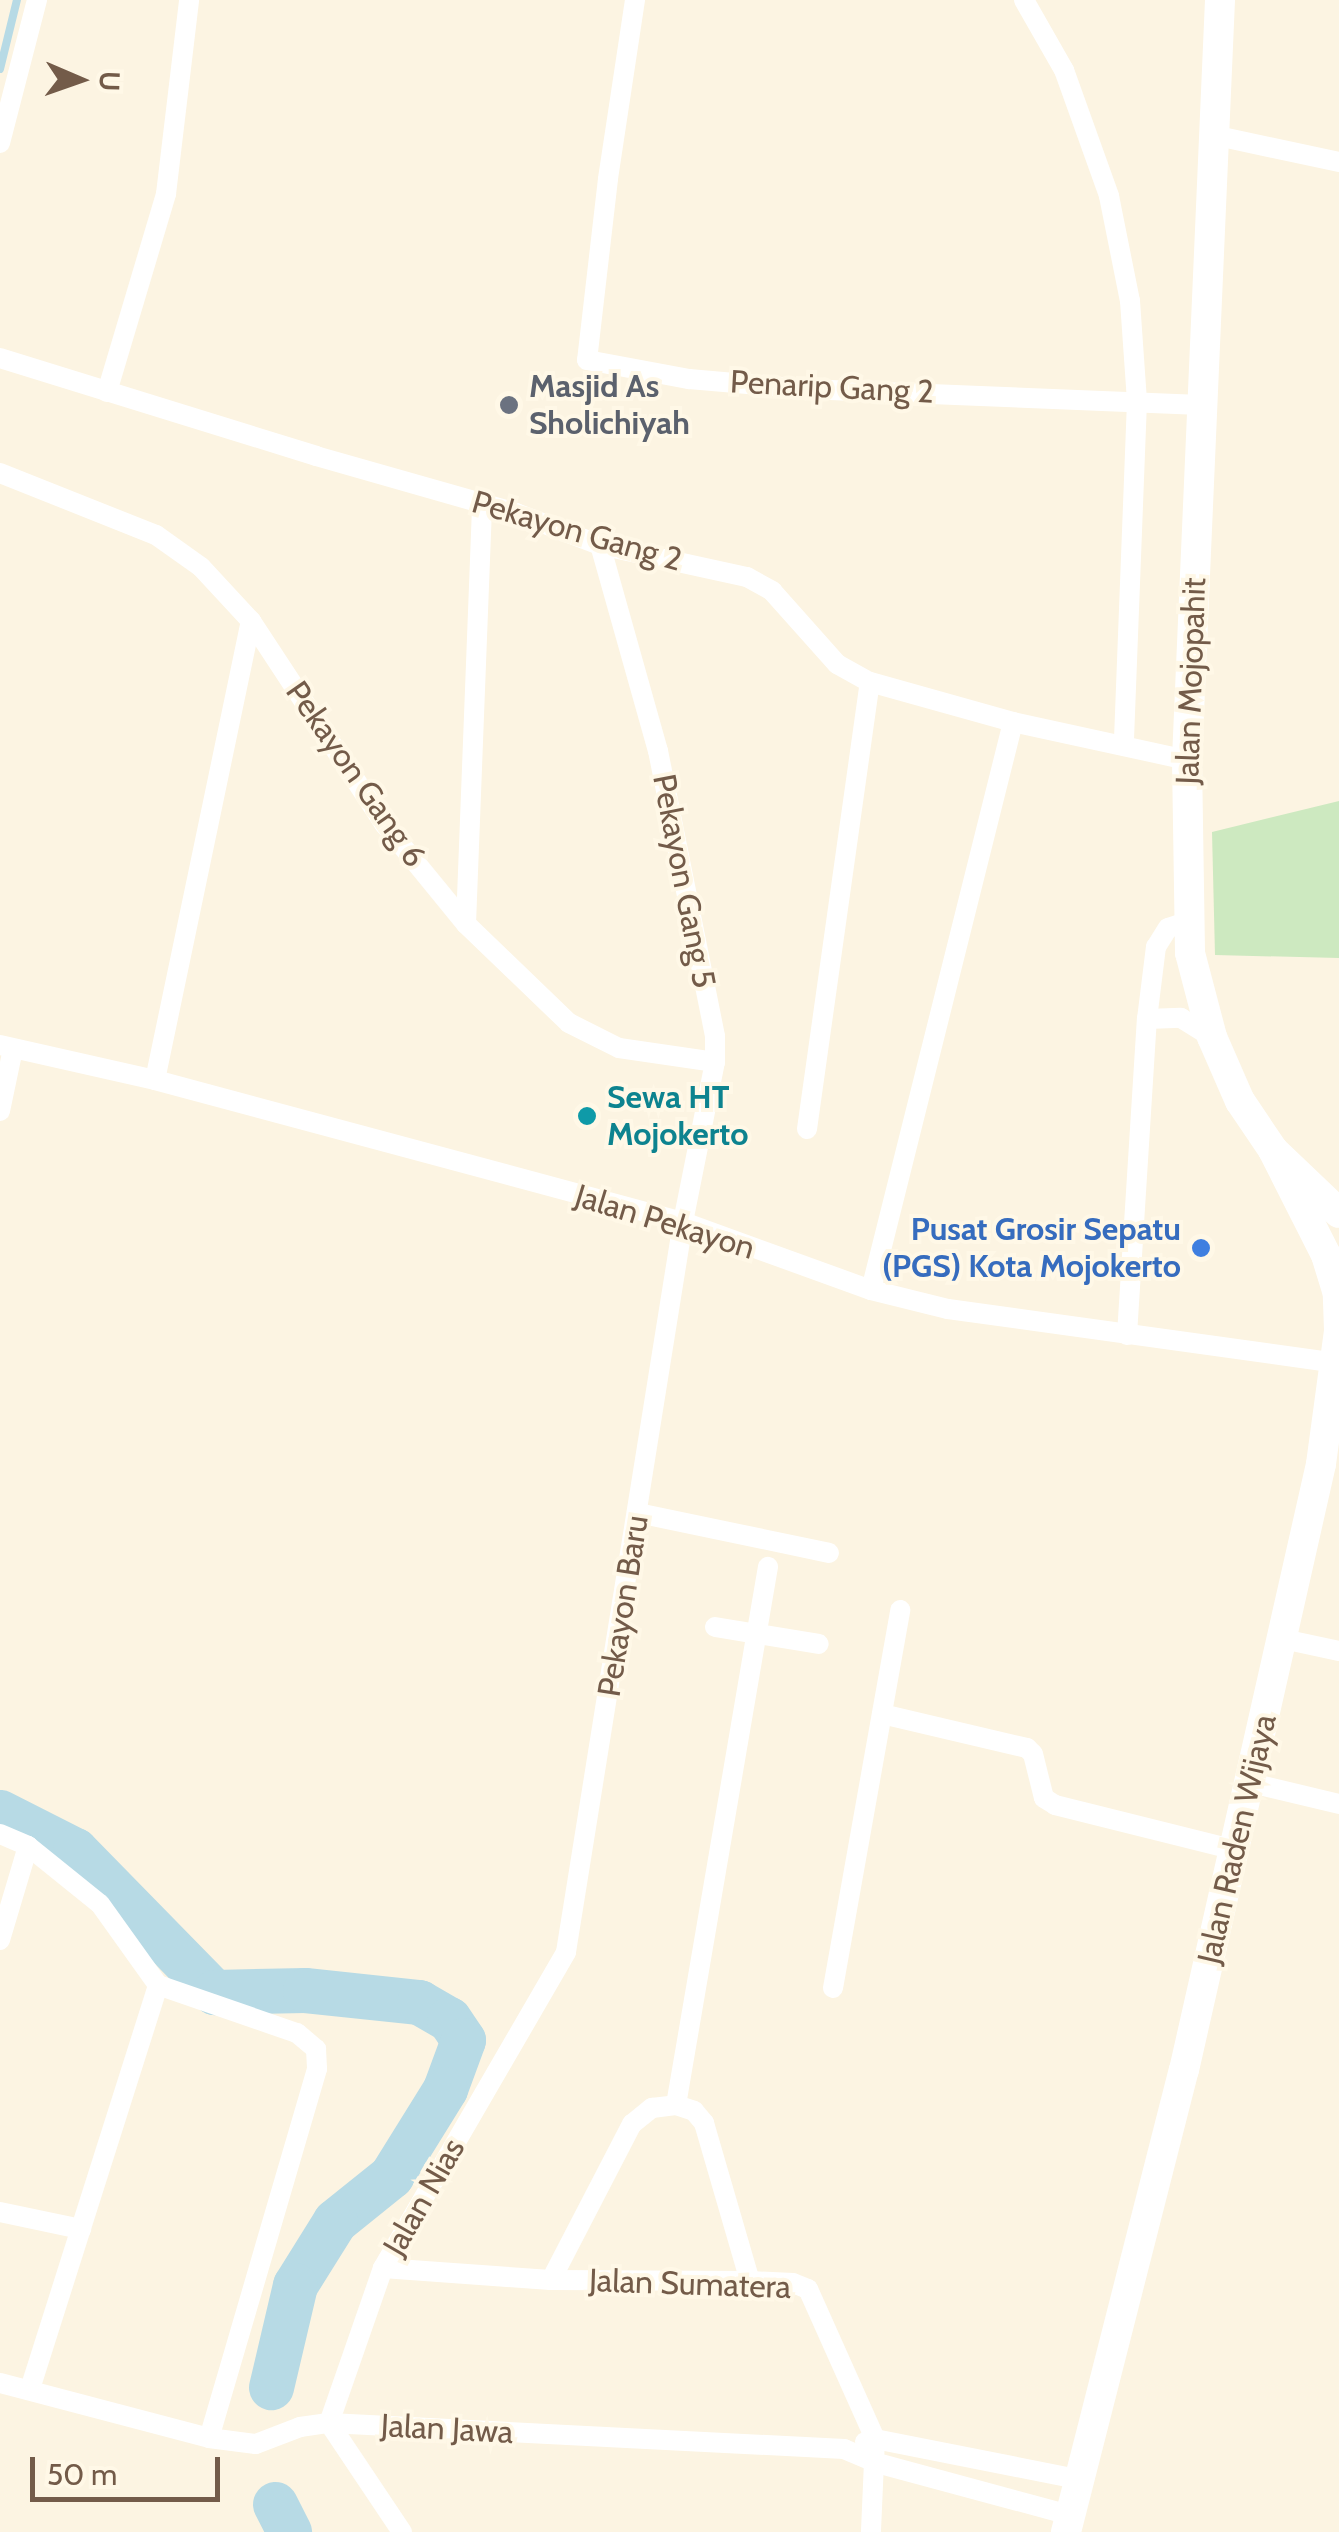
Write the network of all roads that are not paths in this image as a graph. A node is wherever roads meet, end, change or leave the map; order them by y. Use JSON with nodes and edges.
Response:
{"nodes":[{"id":1,"x":36,"y":0,"type":"edge"},
{"id":2,"x":188,"y":0,"type":"edge"},
{"id":3,"x":634,"y":0,"type":"edge"},
{"id":4,"x":1024,"y":0,"type":"edge"},
{"id":5,"x":1203,"y":0,"type":"edge"},
{"id":6,"x":1220,"y":0,"type":"edge"},
{"id":7,"x":1213,"y":102,"type":"junction"},
{"id":8,"x":1225,"y":138,"type":"junction"},
{"id":9,"x":0,"y":143,"type":"edge"},
{"id":10,"x":1339,"y":162,"type":"edge"},
{"id":11,"x":0,"y":358,"type":"edge"},
{"id":12,"x":108,"y":392,"type":"junction"},
{"id":13,"x":1137,"y":401,"type":"junction"},
{"id":14,"x":1201,"y":404,"type":"junction"},
{"id":15,"x":0,"y":474,"type":"edge"},
{"id":16,"x":482,"y":505,"type":"junction"},
{"id":17,"x":600,"y":544,"type":"junction"},
{"id":18,"x":251,"y":621,"type":"junction"},
{"id":19,"x":870,"y":682,"type":"junction"},
{"id":20,"x":1013,"y":722,"type":"junction"},
{"id":21,"x":1124,"y":746,"type":"junction"},
{"id":22,"x":1187,"y":760,"type":"junction"},
{"id":23,"x":1189,"y":921,"type":"junction"},
{"id":24,"x":466,"y":924,"type":"junction"},
{"id":25,"x":1147,"y":1019,"type":"junction"},
{"id":26,"x":1212,"y":1037,"type":"junction"},
{"id":27,"x":7,"y":1047,"type":"edge"},
{"id":28,"x":715,"y":1062,"type":"junction"},
{"id":29,"x":155,"y":1080,"type":"junction"},
{"id":30,"x":0,"y":1111,"type":"edge"},
{"id":31,"x":807,"y":1129,"type":"dead end"},
{"id":32,"x":1273,"y":1150,"type":"junction"},
{"id":33,"x":1339,"y":1213,"type":"edge"},
{"id":34,"x":683,"y":1222,"type":"junction"},
{"id":35,"x":871,"y":1290,"type":"junction"},
{"id":36,"x":1127,"y":1335,"type":"junction"},
{"id":37,"x":1337,"y":1362,"type":"edge"},
{"id":38,"x":1330,"y":1464,"type":"edge"},
{"id":39,"x":638,"y":1512,"type":"junction"},
{"id":40,"x":828,"y":1553,"type":"dead end"},
{"id":41,"x":768,"y":1567,"type":"dead end"},
{"id":42,"x":900,"y":1610,"type":"dead end"},
{"id":43,"x":715,"y":1627,"type":"dead end"},
{"id":44,"x":758,"y":1634,"type":"junction"},
{"id":45,"x":1282,"y":1639,"type":"junction"},
{"id":46,"x":819,"y":1644,"type":"dead end"},
{"id":47,"x":1339,"y":1651,"type":"edge"},
{"id":48,"x":882,"y":1714,"type":"junction"},
{"id":49,"x":1251,"y":1783,"type":"junction"},
{"id":50,"x":1339,"y":1804,"type":"edge"},
{"id":51,"x":0,"y":1834,"type":"edge"},
{"id":52,"x":28,"y":1846,"type":"junction"},
{"id":53,"x":1234,"y":1850,"type":"junction"},
{"id":54,"x":0,"y":1940,"type":"edge"},
{"id":55,"x":158,"y":1984,"type":"junction"},
{"id":56,"x":549,"y":1986,"type":"joint"},
{"id":57,"x":833,"y":1988,"type":"dead end"},
{"id":58,"x":676,"y":2105,"type":"junction"},
{"id":59,"x":0,"y":2212,"type":"edge"},
{"id":60,"x":80,"y":2230,"type":"junction"},
{"id":61,"x":382,"y":2268,"type":"junction"},
{"id":62,"x":550,"y":2280,"type":"junction"},
{"id":63,"x":750,"y":2281,"type":"junction"},
{"id":64,"x":0,"y":2383,"type":"edge"},
{"id":65,"x":30,"y":2390,"type":"junction"},
{"id":66,"x":329,"y":2423,"type":"junction"},
{"id":67,"x":209,"y":2438,"type":"junction"},
{"id":68,"x":875,"y":2439,"type":"junction"},
{"id":69,"x":844,"y":2449,"type":"junction"},
{"id":70,"x":877,"y":2463,"type":"junction"},
{"id":71,"x":1077,"y":2479,"type":"junction"},
{"id":72,"x":1068,"y":2524,"type":"edge"},
{"id":73,"x":402,"y":2532,"type":"edge"},
{"id":74,"x":871,"y":2532,"type":"edge"}],
"edges":[{"from":1,"to":9,"type":"street"},
{"from":2,"to":12,"type":"street"},
{"from":3,"to":13,"type":"street","name":"Penarip Gang 2"},
{"from":4,"to":13,"type":"street"},
{"from":5,"to":7,"type":"main road","name":"Jalan Mojopahit"},
{"from":6,"to":7,"type":"main road","name":"Jalan Mojopahit"},
{"from":7,"to":8,"type":"main road","name":"Jalan Mojopahit"},
{"from":8,"to":10,"type":"street"},
{"from":8,"to":14,"type":"main road","name":"Jalan Mojopahit"},
{"from":11,"to":12,"type":"street","name":"Pekayon Gang 2"},
{"from":12,"to":16,"type":"street","name":"Pekayon Gang 2"},
{"from":13,"to":14,"type":"street","name":"Penarip Gang 2"},
{"from":13,"to":21,"type":"street"},
{"from":14,"to":22,"type":"main road","name":"Jalan Mojopahit"},
{"from":15,"to":18,"type":"street","name":"Pekayon Gang 6"},
{"from":16,"to":17,"type":"street","name":"Pekayon Gang 2"},
{"from":16,"to":24,"type":"street"},
{"from":17,"to":19,"type":"street","name":"Pekayon Gang 2"},
{"from":17,"to":28,"type":"street","name":"Pekayon Gang 5"},
{"from":18,"to":24,"type":"street","name":"Pekayon Gang 6"},
{"from":18,"to":29,"type":"street"},
{"from":19,"to":20,"type":"street","name":"Pekayon Gang 2"},
{"from":19,"to":31,"type":"street"},
{"from":20,"to":21,"type":"street","name":"Pekayon Gang 2"},
{"from":20,"to":35,"type":"street"},
{"from":21,"to":22,"type":"street","name":"Pekayon Gang 2"},
{"from":22,"to":23,"type":"main road","name":"Jalan Mojopahit"},
{"from":23,"to":25,"type":"street"},
{"from":23,"to":26,"type":"main road","name":"Jalan Mojopahit"},
{"from":24,"to":28,"type":"street","name":"Pekayon Gang 6"},
{"from":25,"to":26,"type":"street"},
{"from":25,"to":36,"type":"street"},
{"from":26,"to":32,"type":"main road","name":"Jalan Mojopahit"},
{"from":27,"to":29,"type":"street","name":"Jalan Pekayon"},
{"from":27,"to":30,"type":"street"},
{"from":28,"to":34,"type":"street","name":"Pekayon Gang 5"},
{"from":29,"to":34,"type":"street","name":"Jalan Pekayon"},
{"from":32,"to":33,"type":"main road","name":"Jalan Mojopahit"},
{"from":32,"to":37,"type":"main road","name":"Jalan Raden Wijaya"},
{"from":34,"to":35,"type":"street","name":"Jalan Pekayon"},
{"from":34,"to":39,"type":"street","name":"Pekayon Baru"},
{"from":35,"to":36,"type":"street","name":"Jalan Pekayon"},
{"from":36,"to":37,"type":"street","name":"Jalan Pekayon"},
{"from":37,"to":38,"type":"main road","name":"Jalan Raden Wijaya"},
{"from":38,"to":45,"type":"main road","name":"Jalan Raden Wijaya"},
{"from":39,"to":40,"type":"street"},
{"from":39,"to":56,"type":"street","name":"Pekayon Baru"},
{"from":41,"to":44,"type":"street"},
{"from":42,"to":48,"type":"street"},
{"from":43,"to":44,"type":"street"},
{"from":44,"to":46,"type":"street"},
{"from":44,"to":58,"type":"street"},
{"from":45,"to":47,"type":"street"},
{"from":45,"to":49,"type":"main road","name":"Jalan Raden Wijaya"},
{"from":48,"to":53,"type":"street"},
{"from":48,"to":57,"type":"street"},
{"from":49,"to":50,"type":"street"},
{"from":49,"to":53,"type":"main road","name":"Jalan Raden Wijaya"},
{"from":51,"to":52,"type":"street"},
{"from":52,"to":54,"type":"street"},
{"from":52,"to":55,"type":"street"},
{"from":53,"to":71,"type":"main road","name":"Jalan Raden Wijaya"},
{"from":55,"to":60,"type":"street"},
{"from":55,"to":67,"type":"street"},
{"from":56,"to":61,"type":"street","name":"Jalan Nias"},
{"from":58,"to":62,"type":"street"},
{"from":58,"to":63,"type":"street"},
{"from":59,"to":60,"type":"street"},
{"from":60,"to":65,"type":"street"},
{"from":61,"to":62,"type":"street","name":"Jalan Sumatera"},
{"from":61,"to":66,"type":"street","name":"Jalan Nias"},
{"from":62,"to":63,"type":"street","name":"Jalan Sumatera"},
{"from":63,"to":68,"type":"street","name":"Jalan Sumatera"},
{"from":64,"to":65,"type":"street","name":"Jalan Jawa"},
{"from":65,"to":67,"type":"street","name":"Jalan Jawa"},
{"from":66,"to":67,"type":"street","name":"Jalan Jawa"},
{"from":66,"to":69,"type":"street","name":"Jalan Jawa"},
{"from":66,"to":73,"type":"street"},
{"from":68,"to":69,"type":"street","name":"Jalan Jawa"},
{"from":68,"to":70,"type":"street","name":"Jalan Sumatera"},
{"from":68,"to":71,"type":"street","name":"Jalan Jawa"},
{"from":69,"to":70,"type":"street","name":"Jalan Jawa"},
{"from":70,"to":72,"type":"street","name":"Jalan Jawa"},
{"from":70,"to":74,"type":"street","name":"Jalan Sumatera"},
{"from":71,"to":72,"type":"main road","name":"Jalan Raden Wijaya"}]}
